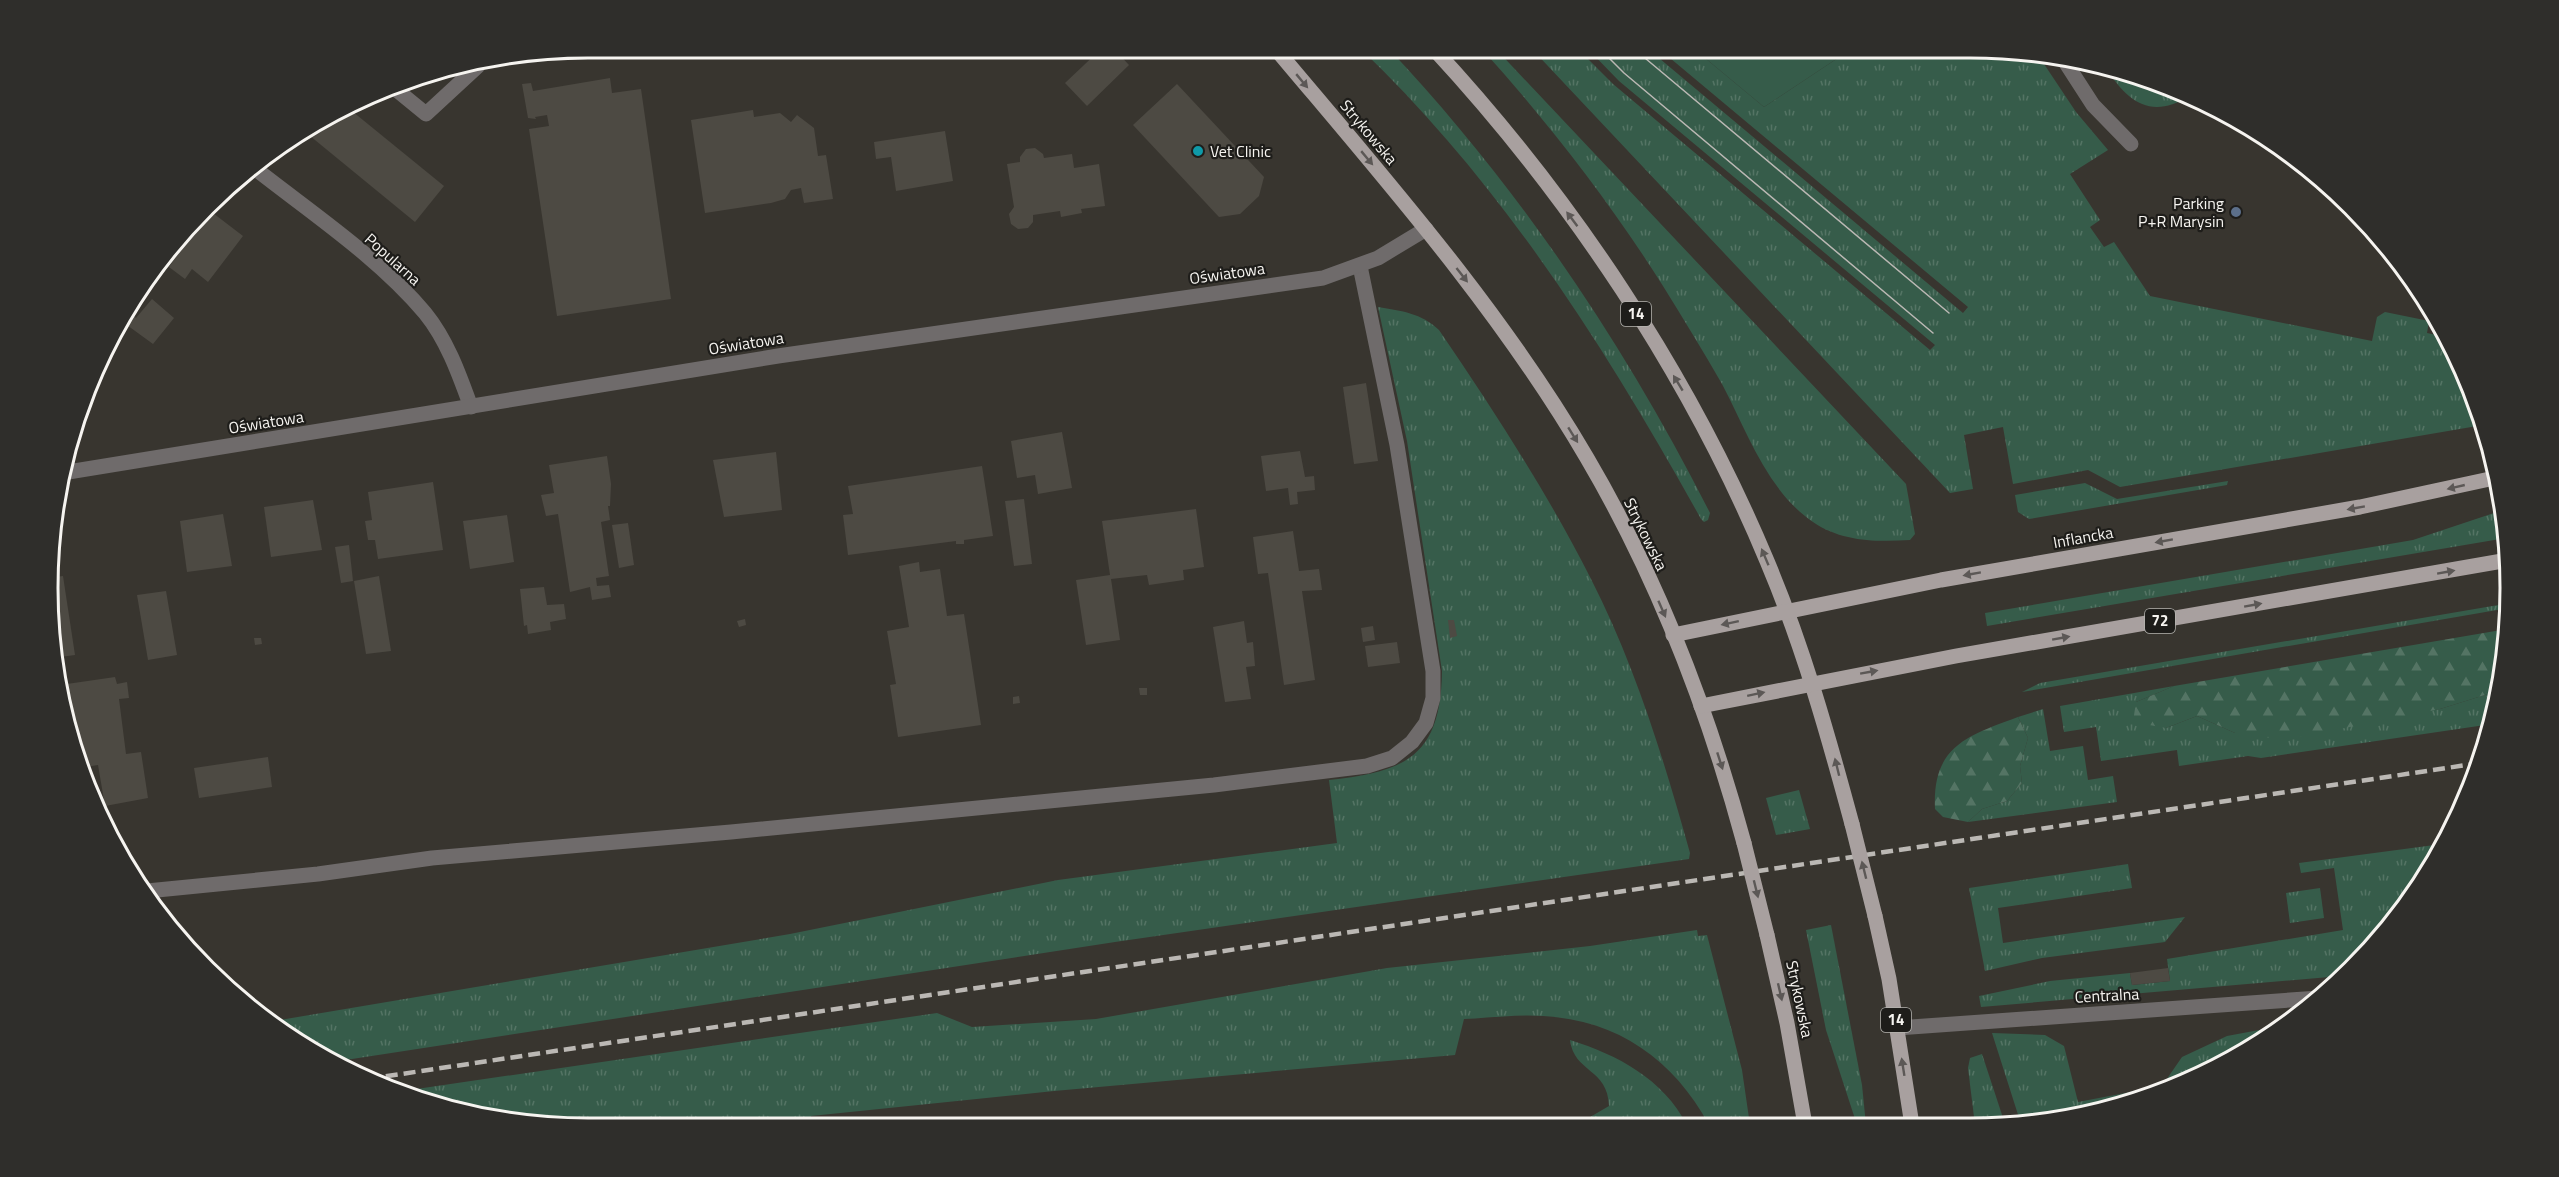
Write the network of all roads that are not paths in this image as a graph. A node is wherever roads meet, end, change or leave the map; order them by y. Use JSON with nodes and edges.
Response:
{"nodes":[{"id":1,"x":1283,"y":58,"type":"edge"},
{"id":2,"x":1441,"y":58,"type":"edge"},
{"id":3,"x":2069,"y":68,"type":"edge"},
{"id":4,"x":471,"y":72,"type":"edge"},
{"id":5,"x":401,"y":93,"type":"edge"},
{"id":6,"x":2131,"y":144,"type":"dead end"},
{"id":7,"x":260,"y":173,"type":"edge"},
{"id":8,"x":1426,"y":229,"type":"junction"},
{"id":9,"x":1360,"y":266,"type":"junction"},
{"id":10,"x":471,"y":407,"type":"junction"},
{"id":11,"x":72,"y":471,"type":"edge"},
{"id":12,"x":2489,"y":479,"type":"edge"},
{"id":13,"x":2499,"y":562,"type":"edge"},
{"id":14,"x":1787,"y":611,"type":"junction"},
{"id":15,"x":1673,"y":635,"type":"junction"},
{"id":16,"x":1812,"y":682,"type":"junction"},
{"id":17,"x":1701,"y":706,"type":"junction"},
{"id":18,"x":153,"y":890,"type":"edge"},
{"id":19,"x":2305,"y":999,"type":"edge"},
{"id":20,"x":1897,"y":1028,"type":"junction"},
{"id":21,"x":1804,"y":1118,"type":"edge"},
{"id":22,"x":1911,"y":1118,"type":"edge"}],
"edges":[{"from":1,"to":8,"type":"main road","name":"Strykowska","one_way":true},
{"from":14,"to":2,"type":"main road","number":"14","one_way":true},
{"from":3,"to":6,"type":"street"},
{"from":4,"to":5,"type":"street"},
{"from":7,"to":10,"type":"street","name":"Popularna"},
{"from":8,"to":9,"type":"street","name":"Oświatowa"},
{"from":8,"to":15,"type":"main road","name":"Strykowska","one_way":true},
{"from":9,"to":10,"type":"street","name":"Oświatowa"},
{"from":9,"to":18,"type":"street"},
{"from":10,"to":11,"type":"street","name":"Oświatowa"},
{"from":12,"to":14,"type":"main road","name":"Inflancka","one_way":true},
{"from":16,"to":13,"type":"main road","number":"72","one_way":true},
{"from":14,"to":15,"type":"main road","name":"Inflancka","one_way":true},
{"from":14,"to":16,"type":"main road","number":"14"},
{"from":15,"to":17,"type":"main road","name":"Strykowska"},
{"from":17,"to":16,"type":"main road","number":"72","one_way":true},
{"from":20,"to":16,"type":"main road","number":"14","one_way":true,"bridge":true},
{"from":17,"to":21,"type":"main road","name":"Strykowska","one_way":true,"bridge":true},
{"from":19,"to":20,"type":"street","name":"Centralna"},
{"from":22,"to":20,"type":"main road","number":"14","one_way":true}]}
